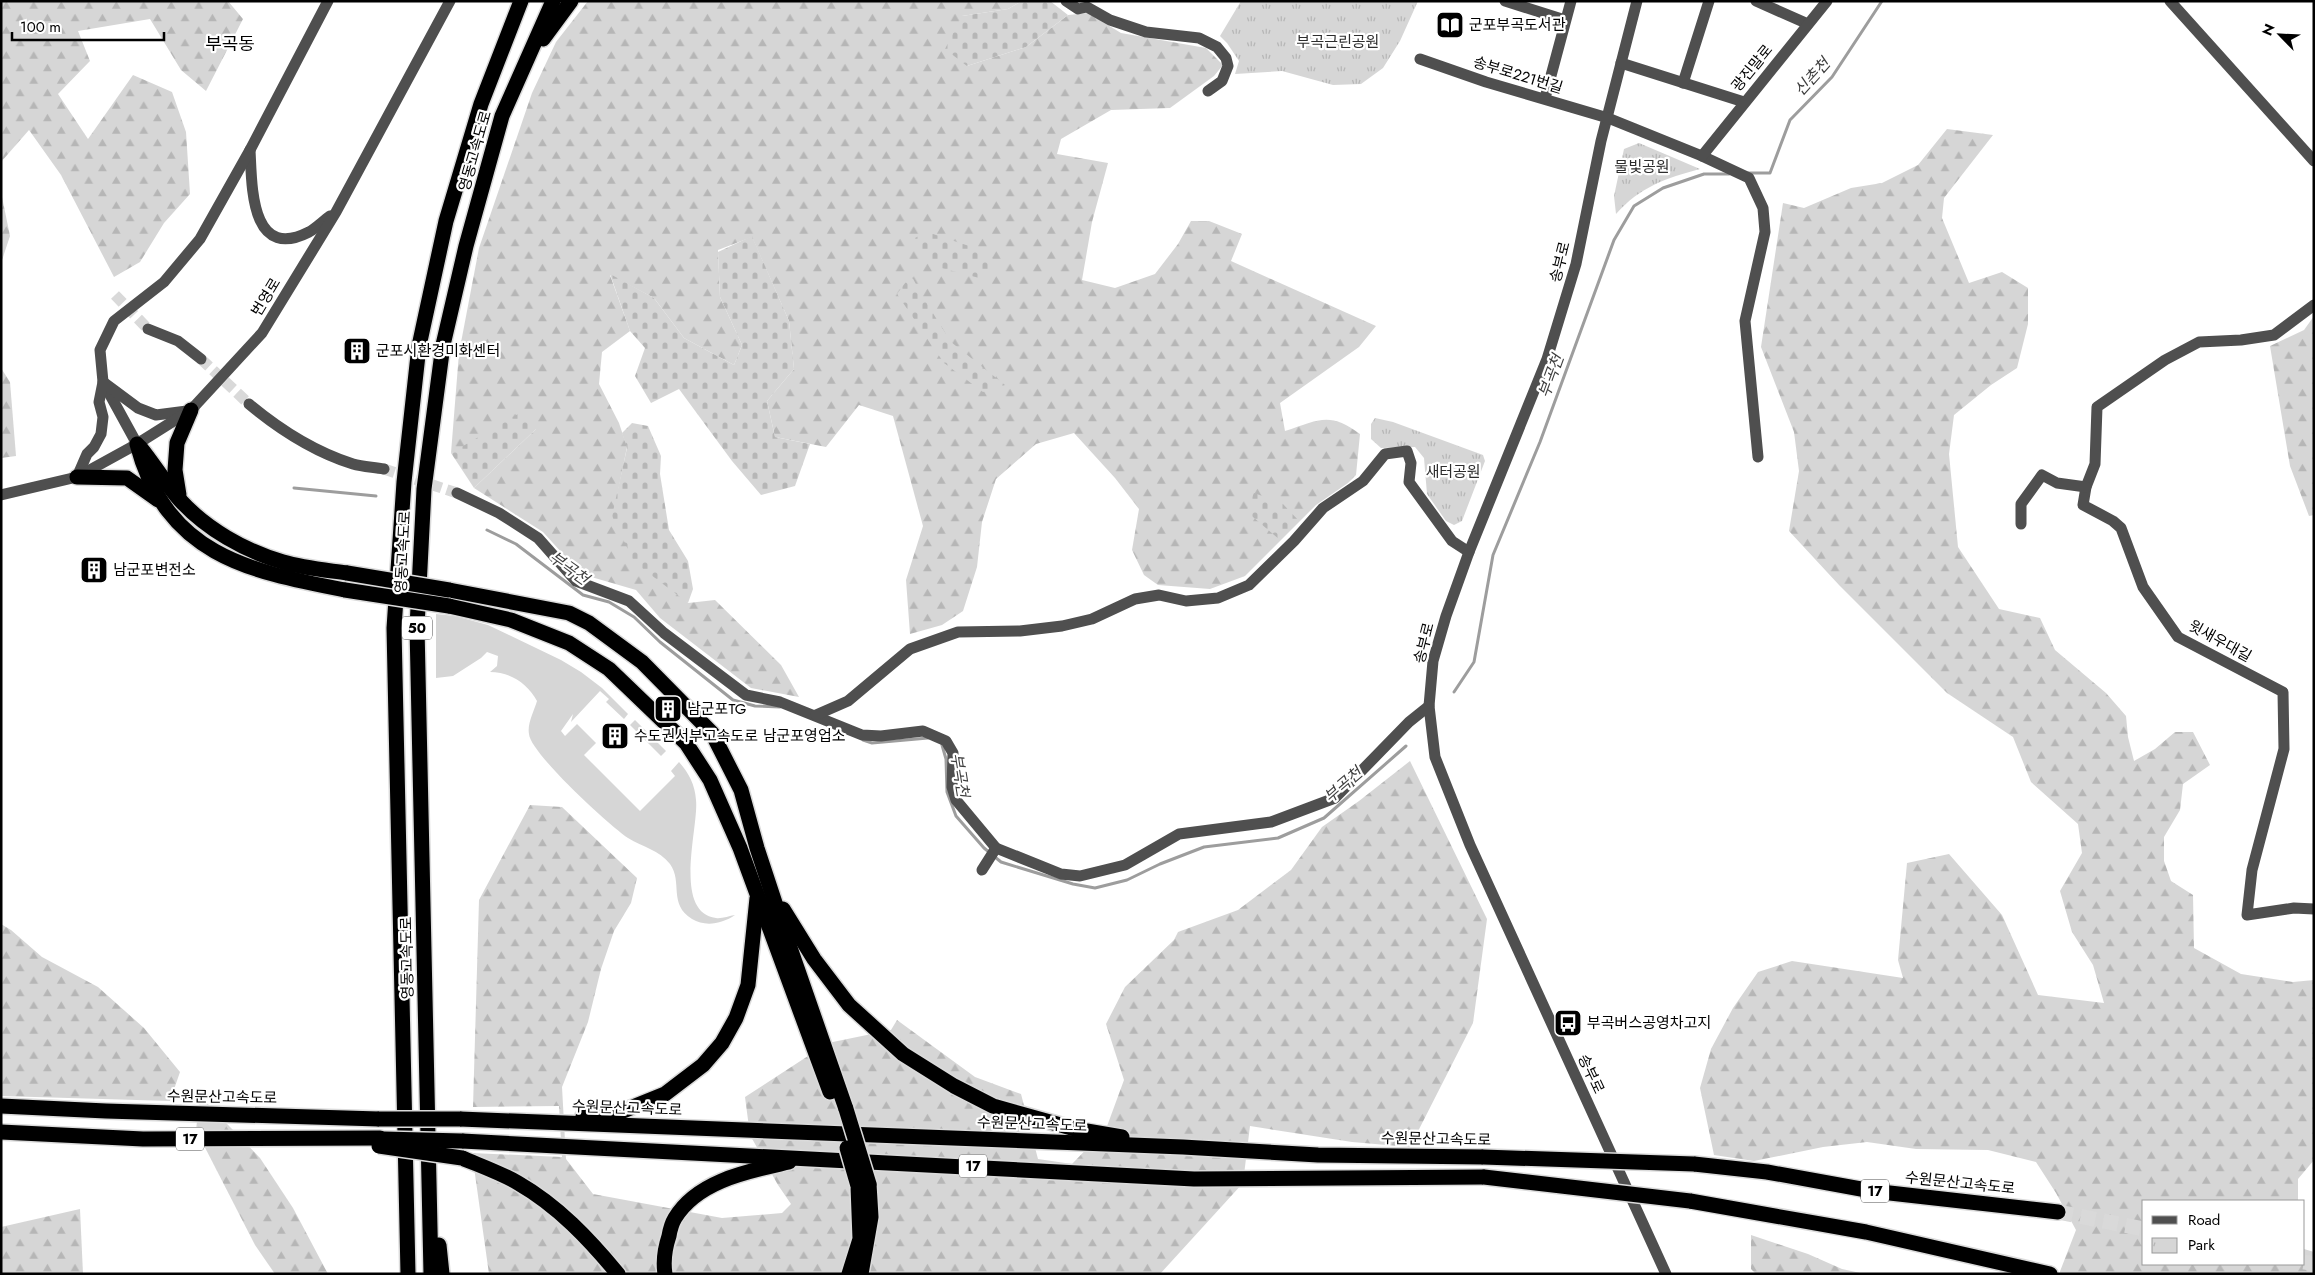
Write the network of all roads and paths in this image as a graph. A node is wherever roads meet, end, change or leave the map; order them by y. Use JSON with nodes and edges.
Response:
{"nodes":[{"id":1,"x":328,"y":1,"type":"edge"},
{"id":2,"x":450,"y":1,"type":"edge"},
{"id":3,"x":521,"y":1,"type":"edge"},
{"id":4,"x":553,"y":1,"type":"edge"},
{"id":5,"x":571,"y":1,"type":"edge"},
{"id":6,"x":1066,"y":1,"type":"edge"},
{"id":7,"x":1506,"y":1,"type":"edge"},
{"id":8,"x":1570,"y":1,"type":"edge"},
{"id":9,"x":1637,"y":1,"type":"edge"},
{"id":10,"x":1709,"y":1,"type":"edge"},
{"id":11,"x":1756,"y":1,"type":"edge"},
{"id":12,"x":1828,"y":1,"type":"edge"},
{"id":13,"x":2170,"y":1,"type":"edge"},
{"id":14,"x":1775,"y":5,"type":"edge"},
{"id":15,"x":1565,"y":20,"type":"junction"},
{"id":16,"x":1808,"y":24,"type":"junction"},
{"id":17,"x":1420,"y":59,"type":"dead end"},
{"id":18,"x":525,"y":62,"type":"junction"},
{"id":19,"x":1621,"y":63,"type":"junction"},
{"id":20,"x":1683,"y":82,"type":"junction"},
{"id":21,"x":1208,"y":91,"type":"dead end"},
{"id":22,"x":1545,"y":98,"type":"junction"},
{"id":23,"x":1744,"y":102,"type":"junction"},
{"id":24,"x":1608,"y":118,"type":"junction"},
{"id":25,"x":250,"y":150,"type":"junction"},
{"id":26,"x":1702,"y":156,"type":"junction"},
{"id":27,"x":2314,"y":161,"type":"edge"},
{"id":28,"x":336,"y":212,"type":"junction"},
{"id":29,"x":2314,"y":305,"type":"edge"},
{"id":30,"x":148,"y":328,"type":"tunnel mouth"},
{"id":31,"x":201,"y":358,"type":"tunnel mouth"},
{"id":32,"x":103,"y":382,"type":"junction"},
{"id":33,"x":249,"y":404,"type":"tunnel mouth"},
{"id":34,"x":191,"y":410,"type":"junction"},
{"id":35,"x":137,"y":444,"type":"junction"},
{"id":36,"x":1758,"y":456,"type":"dead end"},
{"id":37,"x":384,"y":469,"type":"tunnel mouth"},
{"id":38,"x":77,"y":477,"type":"junction"},
{"id":39,"x":2086,"y":487,"type":"junction"},
{"id":40,"x":457,"y":493,"type":"tunnel mouth"},
{"id":41,"x":1,"y":495,"type":"edge"},
{"id":42,"x":180,"y":499,"type":"junction"},
{"id":43,"x":160,"y":501,"type":"junction"},
{"id":44,"x":2021,"y":524,"type":"dead end"},
{"id":45,"x":1469,"y":552,"type":"junction"},
{"id":46,"x":1429,"y":706,"type":"junction"},
{"id":47,"x":816,"y":716,"type":"junction"},
{"id":48,"x":996,"y":848,"type":"junction"},
{"id":49,"x":982,"y":870,"type":"dead end"},
{"id":50,"x":764,"y":891,"type":"junction"},
{"id":51,"x":2314,"y":909,"type":"edge"},
{"id":52,"x":1,"y":1106,"type":"edge"},
{"id":53,"x":529,"y":1122,"type":"junction"},
{"id":54,"x":1,"y":1132,"type":"edge"},
{"id":55,"x":380,"y":1142,"type":"junction"},
{"id":56,"x":429,"y":1145,"type":"junction"},
{"id":57,"x":1183,"y":1147,"type":"junction"},
{"id":58,"x":804,"y":1158,"type":"junction"},
{"id":59,"x":863,"y":1185,"type":"junction"},
{"id":60,"x":2058,"y":1212,"type":"tunnel mouth"},
{"id":61,"x":408,"y":1274,"type":"edge"},
{"id":62,"x":431,"y":1274,"type":"edge"},
{"id":63,"x":442,"y":1274,"type":"edge"},
{"id":64,"x":618,"y":1274,"type":"edge"},
{"id":65,"x":665,"y":1274,"type":"edge"},
{"id":66,"x":849,"y":1274,"type":"edge"},
{"id":67,"x":861,"y":1274,"type":"edge"},
{"id":68,"x":1666,"y":1274,"type":"edge"},
{"id":69,"x":2050,"y":1274,"type":"edge"}],
"edges":[{"from":1,"to":25,"type":"street"},
{"from":2,"to":28,"type":"street","name":"번영로"},
{"from":3,"to":61,"type":"highway","name":"영동고속도로","number":"50"},
{"from":4,"to":18,"type":"highway","name":"영동고속도로","number":"50"},
{"from":5,"to":18,"type":"highway"},
{"from":6,"to":21,"type":"street"},
{"from":7,"to":15,"type":"street"},
{"from":8,"to":15,"type":"street"},
{"from":9,"to":19,"type":"street","name":"송부로"},
{"from":10,"to":20,"type":"street"},
{"from":11,"to":14,"type":"street"},
{"from":12,"to":16,"type":"street","name":"광진말로"},
{"from":13,"to":27,"type":"street"},
{"from":14,"to":16,"type":"street"},
{"from":15,"to":22,"type":"street"},
{"from":16,"to":23,"type":"street","name":"광진말로"},
{"from":17,"to":22,"type":"street","name":"송부로221번길"},
{"from":18,"to":56,"type":"highway","name":"영동고속도로","number":"50"},
{"from":19,"to":20,"type":"street"},
{"from":19,"to":24,"type":"street","name":"송부로"},
{"from":20,"to":23,"type":"street"},
{"from":22,"to":24,"type":"street","name":"송부로221번길"},
{"from":23,"to":26,"type":"street","name":"광진말로"},
{"from":24,"to":26,"type":"street","name":"송부로221번길"},
{"from":24,"to":45,"type":"street","name":"송부로"},
{"from":25,"to":28,"type":"street"},
{"from":25,"to":32,"type":"street"},
{"from":26,"to":36,"type":"street","name":"송부로221번길"},
{"from":28,"to":34,"type":"street","name":"번영로"},
{"from":29,"to":39,"type":"street","name":"윗새우대길"},
{"from":30,"to":31,"type":"street"},
{"from":32,"to":34,"type":"street"},
{"from":32,"to":35,"type":"street"},
{"from":32,"to":38,"type":"street"},
{"from":33,"to":37,"type":"street"},
{"from":34,"to":35,"type":"street","name":"번영로"},
{"from":34,"to":42,"type":"highway"},
{"from":35,"to":38,"type":"street","name":"번영로"},
{"from":35,"to":42,"type":"highway"},
{"from":35,"to":43,"type":"highway"},
{"from":38,"to":41,"type":"street","name":"번영로"},
{"from":38,"to":43,"type":"highway"},
{"from":39,"to":44,"type":"street"},
{"from":39,"to":51,"type":"street","name":"윗새우대길"},
{"from":40,"to":47,"type":"street"},
{"from":42,"to":50,"type":"highway","bridge":true},
{"from":43,"to":50,"type":"highway","bridge":true},
{"from":45,"to":46,"type":"street","name":"송부로"},
{"from":45,"to":47,"type":"street"},
{"from":46,"to":48,"type":"street"},
{"from":46,"to":68,"type":"street","name":"송부로"},
{"from":47,"to":48,"type":"street"},
{"from":48,"to":49,"type":"street"},
{"from":50,"to":53,"type":"highway"},
{"from":50,"to":57,"type":"highway"},
{"from":50,"to":59,"type":"highway","bridge":true},
{"from":52,"to":53,"type":"highway","name":"수원문산고속도로","number":"17","bridge":true},
{"from":53,"to":57,"type":"highway","name":"수원문산고속도로","number":"17"},
{"from":54,"to":55,"type":"highway","number":"17"},
{"from":55,"to":58,"type":"highway","number":"17","bridge":true},
{"from":55,"to":64,"type":"highway","bridge":true},
{"from":56,"to":62,"type":"highway","name":"영동고속도로","number":"50"},
{"from":56,"to":63,"type":"highway"},
{"from":57,"to":60,"type":"highway","name":"수원문산고속도로","number":"17","bridge":true},
{"from":58,"to":65,"type":"highway"},
{"from":58,"to":69,"type":"highway","number":"17","bridge":true},
{"from":59,"to":66,"type":"highway"},
{"from":59,"to":67,"type":"highway"}]}
